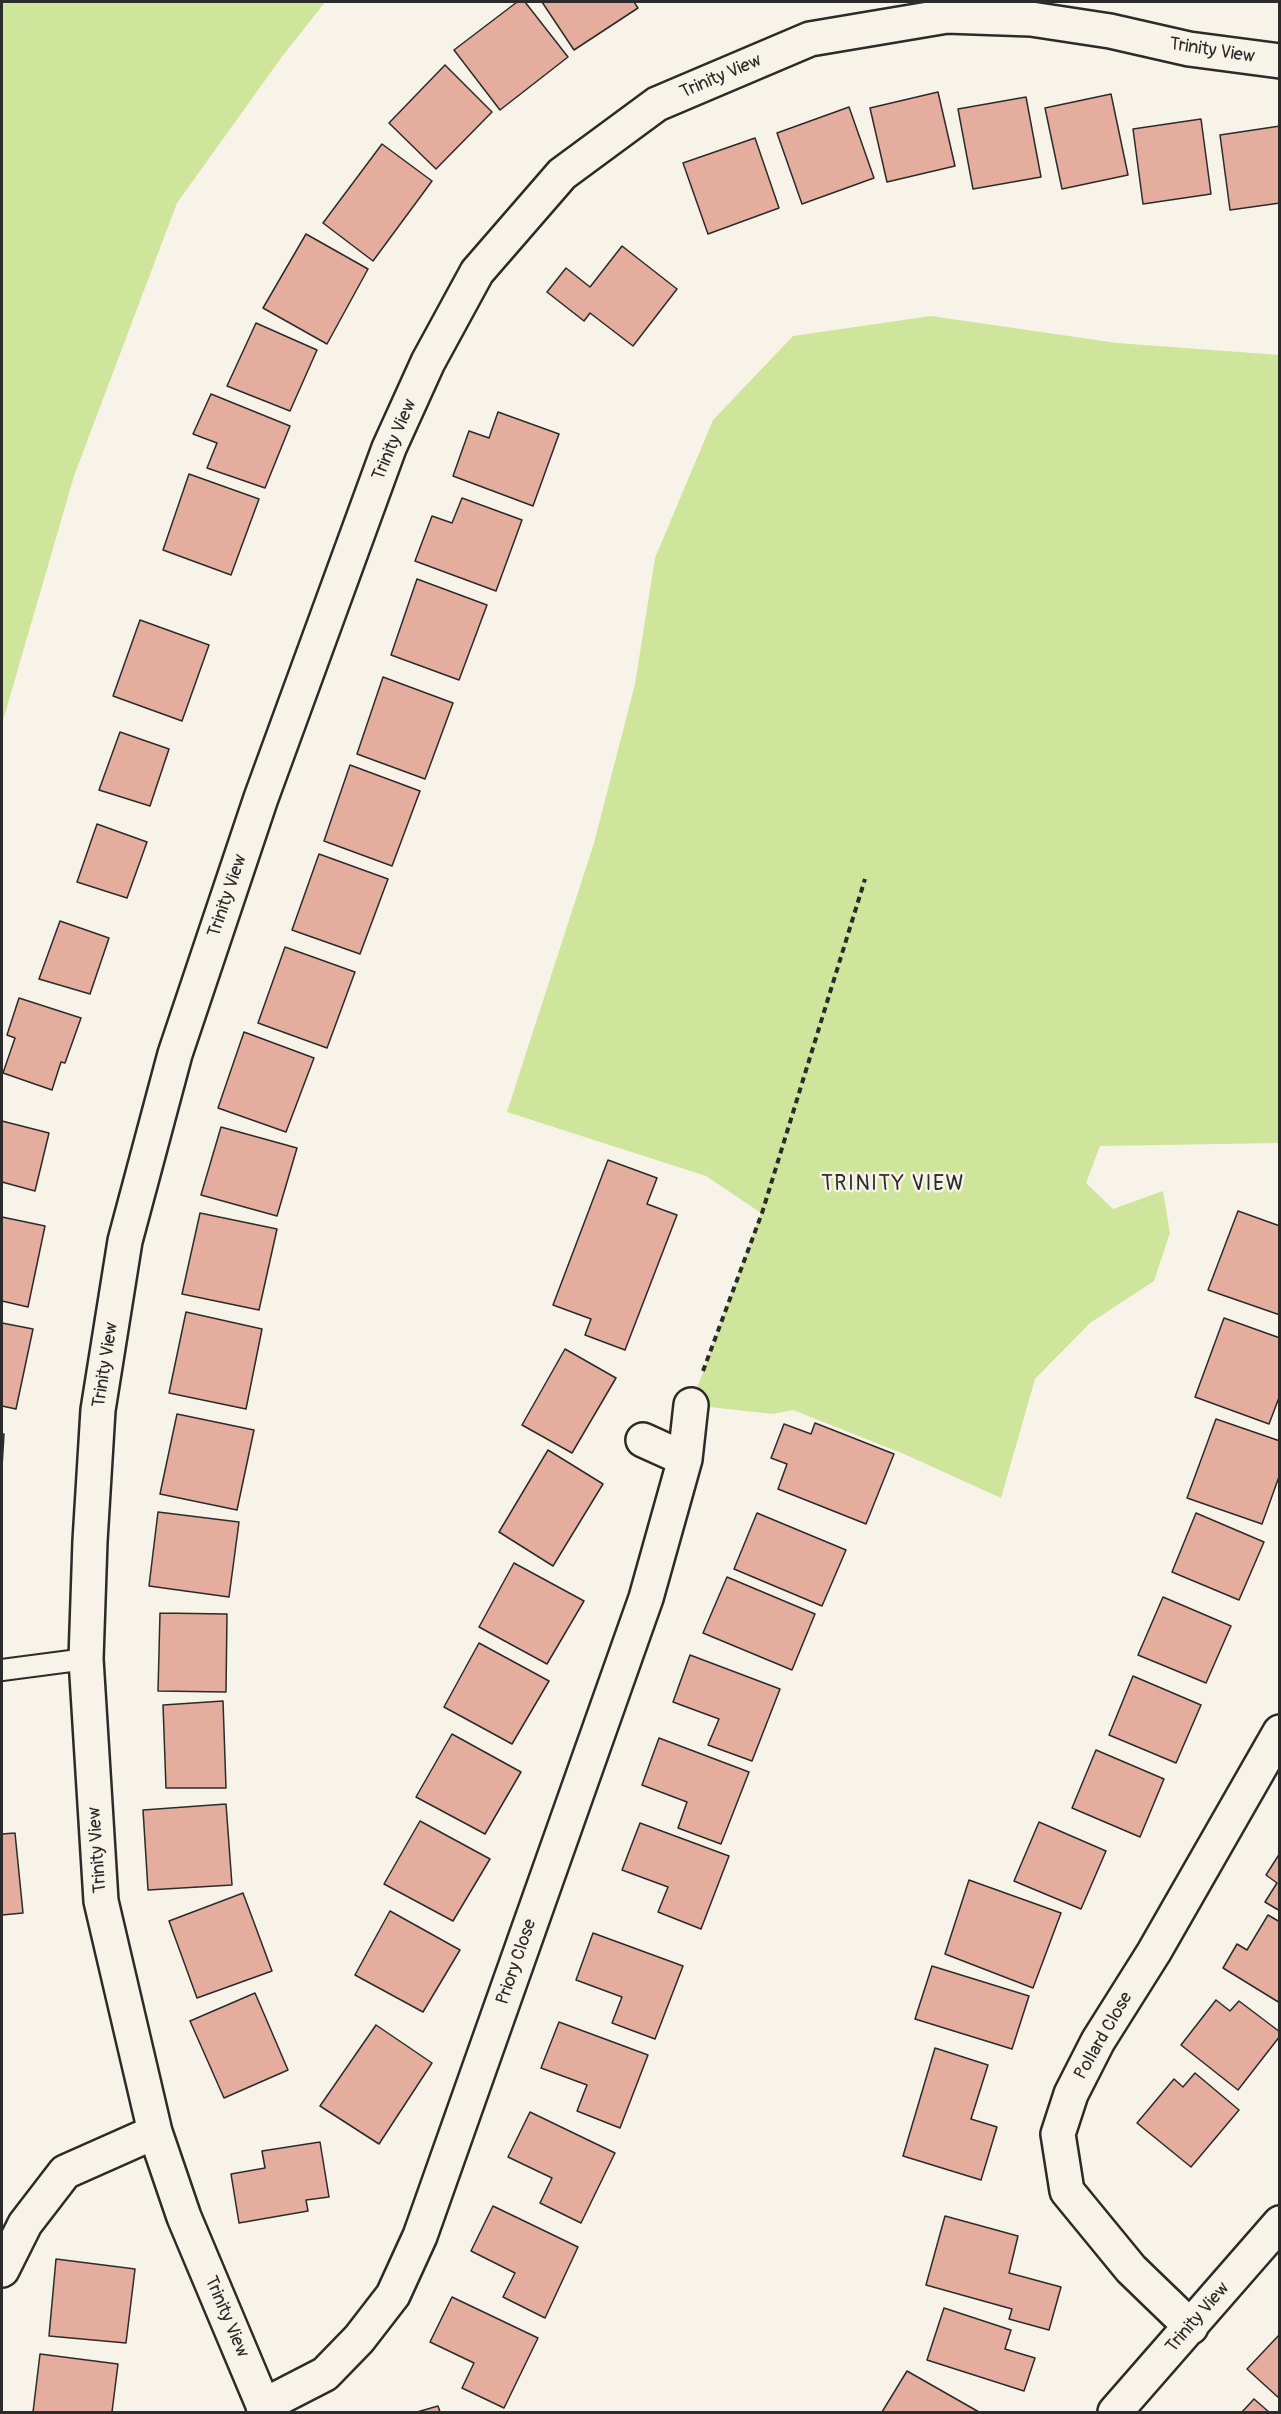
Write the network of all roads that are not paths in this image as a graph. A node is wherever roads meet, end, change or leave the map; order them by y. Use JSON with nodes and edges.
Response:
{"nodes":[{"id":1,"x":1280,"y":61,"type":"edge"},
{"id":2,"x":691,"y":1405,"type":"road end"},
{"id":3,"x":643,"y":1440,"type":"dead end"},
{"id":4,"x":685,"y":1459,"type":"junction"},
{"id":5,"x":86,"y":1659,"type":"junction"},
{"id":6,"x":2,"y":1670,"type":"edge"},
{"id":7,"x":1280,"y":1732,"type":"edge"},
{"id":8,"x":155,"y":2132,"type":"junction"},
{"id":9,"x":1280,"y":2223,"type":"edge"},
{"id":10,"x":2,"y":2270,"type":"edge"},
{"id":11,"x":1191,"y":2327,"type":"junction"},
{"id":12,"x":265,"y":2409,"type":"edge"},
{"id":13,"x":1115,"y":2412,"type":"edge"}],
"edges":[{"from":1,"to":5,"type":"street","name":"Trinity View"},
{"from":2,"to":4,"type":"street","name":"Priory Close"},
{"from":3,"to":4,"type":"street"},
{"from":4,"to":12,"type":"street","name":"Priory Close"},
{"from":5,"to":6,"type":"lane"},
{"from":5,"to":8,"type":"street","name":"Trinity View"},
{"from":7,"to":11,"type":"street","name":"Pollard Close"},
{"from":8,"to":10,"type":"street"},
{"from":8,"to":12,"type":"street","name":"Trinity View"},
{"from":9,"to":11,"type":"street","name":"Trinity View"},
{"from":11,"to":13,"type":"street","name":"Trinity View"}]}
